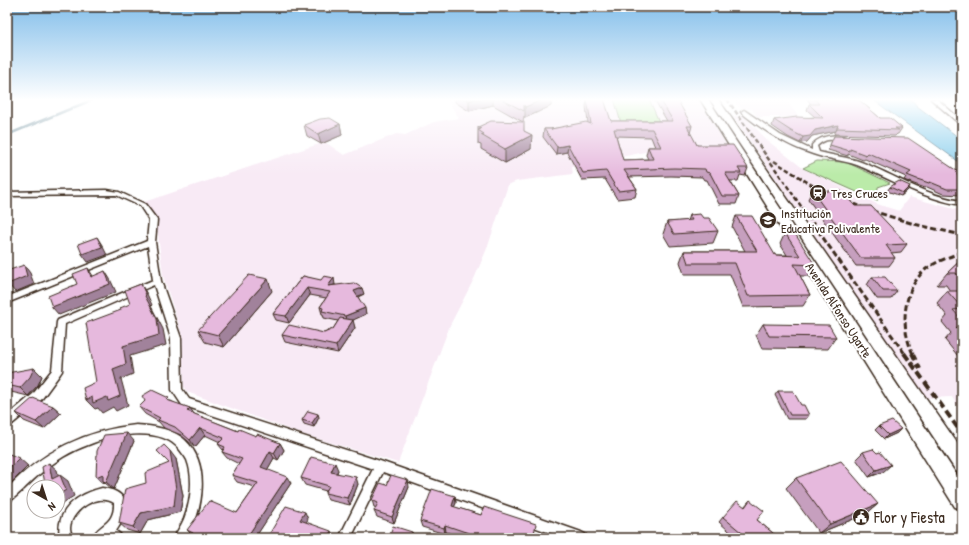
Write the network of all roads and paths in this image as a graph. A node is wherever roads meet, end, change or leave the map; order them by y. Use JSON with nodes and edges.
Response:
{"nodes":[{"id":1,"x":720,"y":124,"type":"edge"},
{"id":2,"x":731,"y":124,"type":"edge"},
{"id":3,"x":760,"y":124,"type":"edge"},
{"id":4,"x":854,"y":138,"type":"edge"},
{"id":5,"x":816,"y":153,"type":"junction"},
{"id":6,"x":7,"y":194,"type":"edge"},
{"id":7,"x":962,"y":202,"type":"edge"},
{"id":8,"x":151,"y":242,"type":"junction"},
{"id":9,"x":157,"y":281,"type":"junction"},
{"id":10,"x":7,"y":300,"type":"edge"},
{"id":11,"x":7,"y":422,"type":"edge"},
{"id":12,"x":962,"y":465,"type":"edge"},
{"id":13,"x":380,"y":466,"type":"junction"},
{"id":14,"x":7,"y":497,"type":"edge"},
{"id":15,"x":962,"y":500,"type":"edge"},
{"id":16,"x":107,"y":536,"type":"edge"},
{"id":17,"x":66,"y":538,"type":"edge"},
{"id":18,"x":180,"y":538,"type":"edge"},
{"id":19,"x":345,"y":538,"type":"edge"},
{"id":20,"x":581,"y":538,"type":"edge"}],
"edges":[{"from":1,"to":15,"type":"main road","name":"Avenida Alfonso Ugarte"},
{"from":2,"to":12,"type":"main road","name":"Avenida Alfonso Ugarte"},
{"from":3,"to":5,"type":"street"},
{"from":4,"to":5,"type":"street"},
{"from":5,"to":7,"type":"street"},
{"from":6,"to":8,"type":"street"},
{"from":8,"to":9,"type":"street"},
{"from":8,"to":10,"type":"street"},
{"from":9,"to":11,"type":"street"},
{"from":9,"to":13,"type":"street"},
{"from":13,"to":19,"type":"street"},
{"from":13,"to":20,"type":"street"},
{"from":14,"to":18,"type":"street"},
{"from":16,"to":17,"type":"street"}]}
